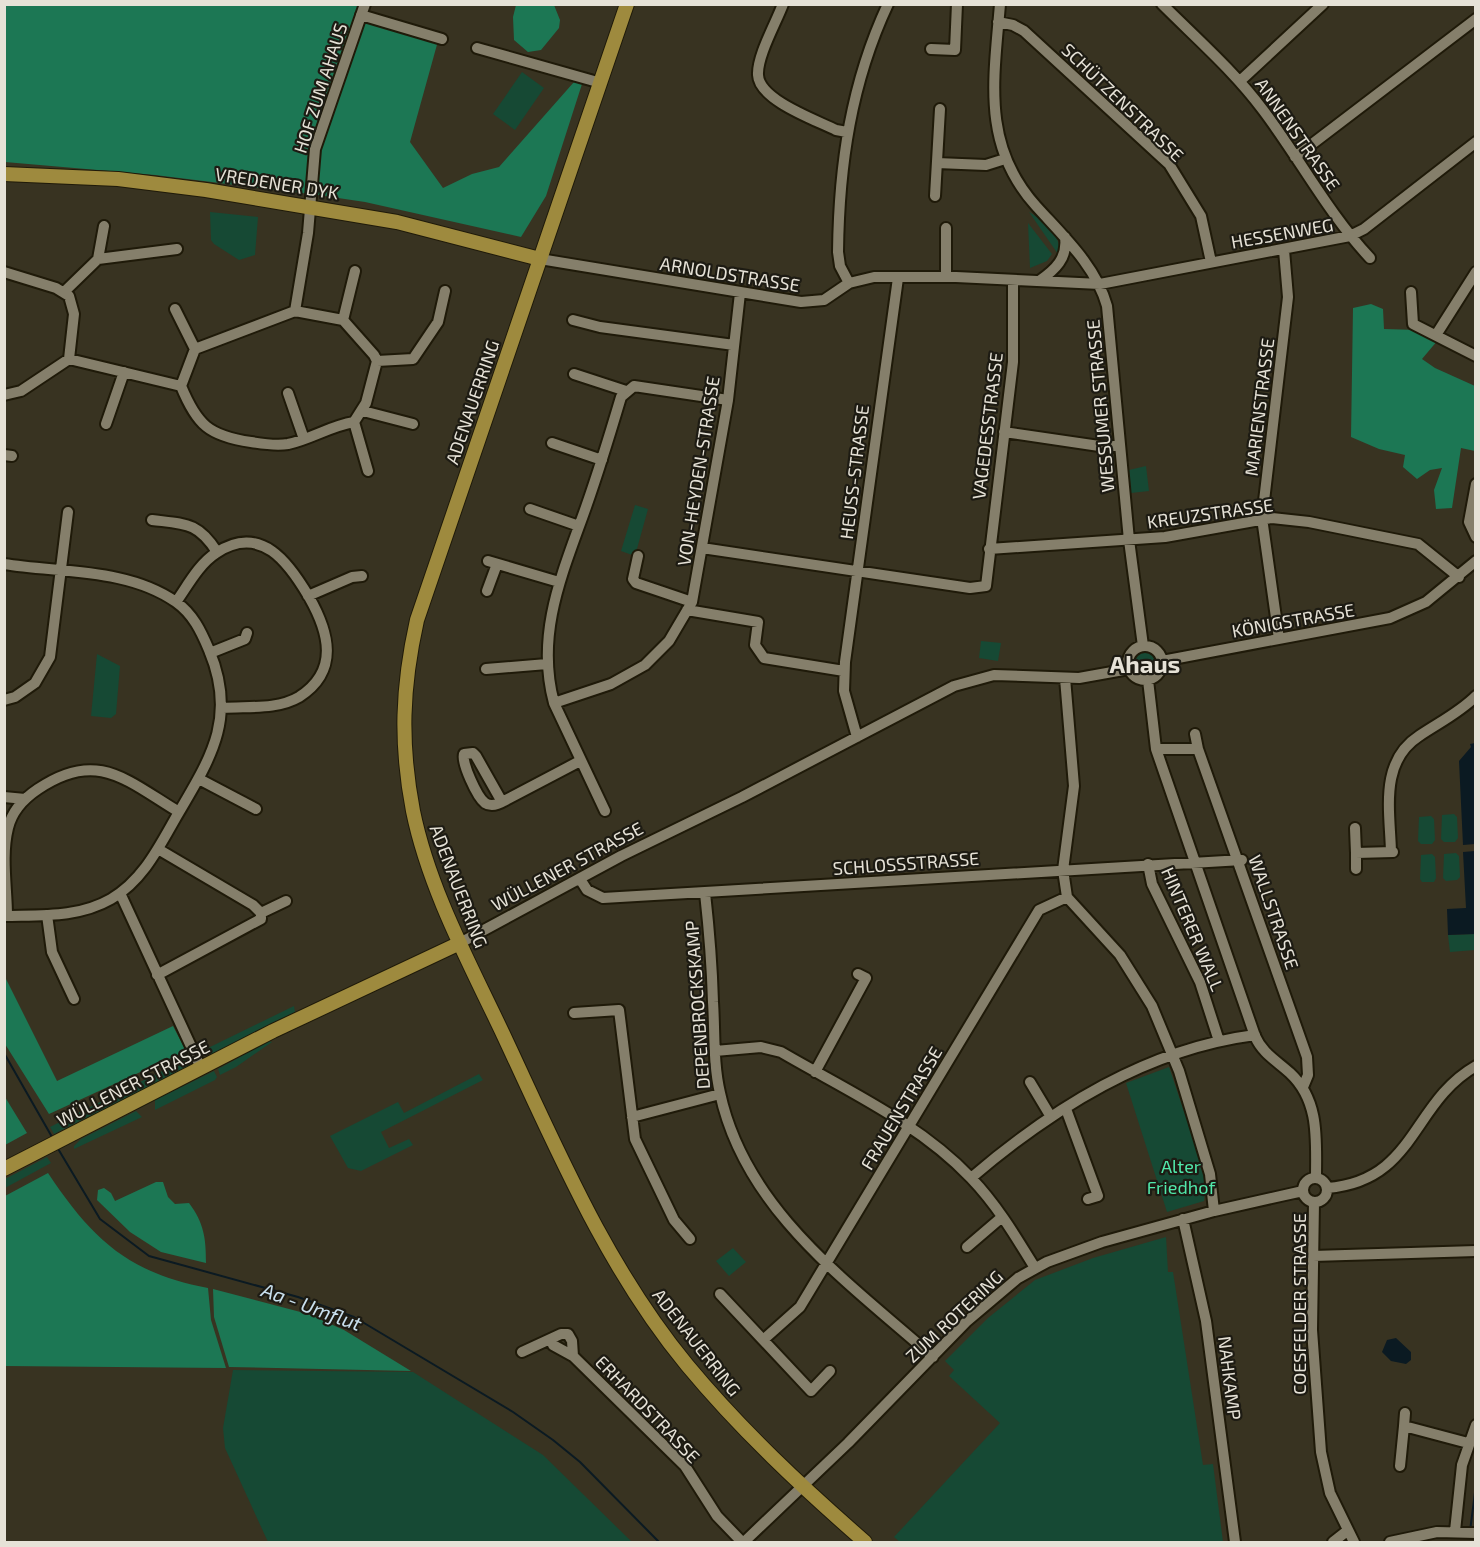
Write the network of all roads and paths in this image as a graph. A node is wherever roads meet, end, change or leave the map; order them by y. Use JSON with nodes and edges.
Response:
{"nodes":[{"id":1,"x":627,"y":4,"type":"edge"},
{"id":2,"x":783,"y":4,"type":"edge"},
{"id":3,"x":888,"y":4,"type":"edge"},
{"id":4,"x":957,"y":4,"type":"edge"},
{"id":5,"x":1000,"y":4,"type":"edge"},
{"id":6,"x":1162,"y":4,"type":"edge"},
{"id":7,"x":1323,"y":4,"type":"edge"},
{"id":8,"x":363,"y":10,"type":"edge"},
{"id":9,"x":1476,"y":19,"type":"edge"},
{"id":10,"x":998,"y":22,"type":"junction"},
{"id":11,"x":442,"y":39,"type":"dead end"},
{"id":12,"x":477,"y":48,"type":"dead end"},
{"id":13,"x":931,"y":49,"type":"dead end"},
{"id":14,"x":1240,"y":81,"type":"junction"},
{"id":15,"x":601,"y":83,"type":"junction"},
{"id":16,"x":940,"y":109,"type":"dead end"},
{"id":17,"x":847,"y":132,"type":"junction"},
{"id":18,"x":1476,"y":142,"type":"edge"},
{"id":19,"x":1295,"y":157,"type":"junction"},
{"id":20,"x":1005,"y":159,"type":"junction"},
{"id":21,"x":937,"y":163,"type":"junction"},
{"id":22,"x":4,"y":174,"type":"edge"},
{"id":23,"x":935,"y":196,"type":"dead end"},
{"id":24,"x":310,"y":207,"type":"junction"},
{"id":25,"x":104,"y":226,"type":"dead end"},
{"id":26,"x":946,"y":228,"type":"dead end"},
{"id":27,"x":1350,"y":236,"type":"junction"},
{"id":28,"x":1065,"y":237,"type":"junction"},
{"id":29,"x":177,"y":249,"type":"dead end"},
{"id":30,"x":1284,"y":250,"type":"junction"},
{"id":31,"x":1370,"y":258,"type":"dead end"},
{"id":32,"x":98,"y":259,"type":"junction"},
{"id":33,"x":540,"y":259,"type":"junction"},
{"id":34,"x":1211,"y":262,"type":"junction"},
{"id":35,"x":355,"y":271,"type":"dead end"},
{"id":36,"x":1476,"y":272,"type":"edge"},
{"id":37,"x":4,"y":273,"type":"edge"},
{"id":38,"x":946,"y":277,"type":"junction"},
{"id":39,"x":898,"y":278,"type":"junction"},
{"id":40,"x":1013,"y":280,"type":"junction"},
{"id":41,"x":1039,"y":281,"type":"junction"},
{"id":42,"x":849,"y":283,"type":"junction"},
{"id":43,"x":1100,"y":284,"type":"junction"},
{"id":44,"x":445,"y":291,"type":"dead end"},
{"id":45,"x":64,"y":292,"type":"junction"},
{"id":46,"x":1411,"y":292,"type":"dead end"},
{"id":47,"x":740,"y":293,"type":"junction"},
{"id":48,"x":175,"y":309,"type":"dead end"},
{"id":49,"x":295,"y":311,"type":"junction"},
{"id":50,"x":343,"y":320,"type":"junction"},
{"id":51,"x":573,"y":320,"type":"dead end"},
{"id":52,"x":1436,"y":335,"type":"junction"},
{"id":53,"x":735,"y":345,"type":"junction"},
{"id":54,"x":195,"y":349,"type":"junction"},
{"id":55,"x":1476,"y":356,"type":"edge"},
{"id":56,"x":73,"y":360,"type":"junction"},
{"id":57,"x":377,"y":361,"type":"junction"},
{"id":58,"x":124,"y":372,"type":"junction"},
{"id":59,"x":574,"y":374,"type":"dead end"},
{"id":60,"x":182,"y":386,"type":"junction"},
{"id":61,"x":626,"y":391,"type":"junction"},
{"id":62,"x":288,"y":393,"type":"dead end"},
{"id":63,"x":4,"y":395,"type":"edge"},
{"id":64,"x":728,"y":400,"type":"junction"},
{"id":65,"x":363,"y":411,"type":"junction"},
{"id":66,"x":354,"y":422,"type":"junction"},
{"id":67,"x":106,"y":424,"type":"dead end"},
{"id":68,"x":413,"y":424,"type":"dead end"},
{"id":69,"x":1004,"y":432,"type":"junction"},
{"id":70,"x":304,"y":439,"type":"junction"},
{"id":71,"x":552,"y":443,"type":"dead end"},
{"id":72,"x":1120,"y":446,"type":"junction"},
{"id":73,"x":602,"y":459,"type":"junction"},
{"id":74,"x":368,"y":471,"type":"dead end"},
{"id":75,"x":1476,"y":484,"type":"edge"},
{"id":76,"x":530,"y":509,"type":"dead end"},
{"id":77,"x":68,"y":512,"type":"dead end"},
{"id":78,"x":1262,"y":518,"type":"junction"},
{"id":79,"x":152,"y":520,"type":"dead end"},
{"id":80,"x":579,"y":526,"type":"junction"},
{"id":81,"x":1476,"y":537,"type":"edge"},
{"id":82,"x":1129,"y":540,"type":"junction"},
{"id":83,"x":702,"y":548,"type":"junction"},
{"id":84,"x":988,"y":549,"type":"junction"},
{"id":85,"x":217,"y":552,"type":"junction"},
{"id":86,"x":638,"y":556,"type":"dead end"},
{"id":87,"x":1476,"y":561,"type":"edge"},
{"id":88,"x":4,"y":564,"type":"edge"},
{"id":89,"x":62,"y":572,"type":"junction"},
{"id":90,"x":858,"y":572,"type":"junction"},
{"id":91,"x":362,"y":576,"type":"dead end"},
{"id":92,"x":1459,"y":577,"type":"junction"},
{"id":93,"x":559,"y":582,"type":"junction"},
{"id":94,"x":487,"y":591,"type":"dead end"},
{"id":95,"x":308,"y":596,"type":"junction"},
{"id":96,"x":176,"y":602,"type":"junction"},
{"id":97,"x":689,"y":606,"type":"junction"},
{"id":98,"x":247,"y":633,"type":"dead end"},
{"id":99,"x":1279,"y":639,"type":"junction"},
{"id":100,"x":1143,"y":646,"type":"junction"},
{"id":101,"x":210,"y":653,"type":"junction"},
{"id":102,"x":1162,"y":661,"type":"junction"},
{"id":103,"x":547,"y":664,"type":"junction"},
{"id":104,"x":486,"y":669,"type":"dead end"},
{"id":105,"x":1129,"y":669,"type":"junction"},
{"id":106,"x":844,"y":671,"type":"junction"},
{"id":107,"x":1065,"y":678,"type":"junction"},
{"id":108,"x":1148,"y":680,"type":"junction"},
{"id":109,"x":1476,"y":696,"type":"edge"},
{"id":110,"x":4,"y":700,"type":"edge"},
{"id":111,"x":554,"y":703,"type":"junction"},
{"id":112,"x":223,"y":708,"type":"junction"},
{"id":113,"x":1195,"y":734,"type":"dead end"},
{"id":114,"x":857,"y":737,"type":"junction"},
{"id":115,"x":1156,"y":748,"type":"junction"},
{"id":116,"x":1198,"y":749,"type":"junction"},
{"id":117,"x":580,"y":761,"type":"junction"},
{"id":118,"x":199,"y":779,"type":"junction"},
{"id":119,"x":4,"y":797,"type":"edge"},
{"id":120,"x":25,"y":799,"type":"junction"},
{"id":121,"x":502,"y":802,"type":"junction"},
{"id":122,"x":256,"y":809,"type":"dead end"},
{"id":123,"x":605,"y":811,"type":"dead end"},
{"id":124,"x":179,"y":812,"type":"junction"},
{"id":125,"x":1355,"y":828,"type":"dead end"},
{"id":126,"x":158,"y":849,"type":"junction"},
{"id":127,"x":1356,"y":853,"type":"junction"},
{"id":128,"x":1240,"y":860,"type":"junction"},
{"id":129,"x":1194,"y":862,"type":"junction"},
{"id":130,"x":1148,"y":864,"type":"junction"},
{"id":131,"x":1356,"y":869,"type":"dead end"},
{"id":132,"x":1063,"y":870,"type":"junction"},
{"id":133,"x":580,"y":879,"type":"junction"},
{"id":134,"x":120,"y":893,"type":"junction"},
{"id":135,"x":705,"y":893,"type":"junction"},
{"id":136,"x":1067,"y":897,"type":"junction"},
{"id":137,"x":286,"y":901,"type":"dead end"},
{"id":138,"x":261,"y":914,"type":"junction"},
{"id":139,"x":47,"y":915,"type":"junction"},
{"id":140,"x":6,"y":916,"type":"edge"},
{"id":141,"x":460,"y":943,"type":"junction"},
{"id":142,"x":858,"y":974,"type":"dead end"},
{"id":143,"x":157,"y":975,"type":"junction"},
{"id":144,"x":74,"y":999,"type":"dead end"},
{"id":145,"x":574,"y":1012,"type":"dead end"},
{"id":146,"x":1254,"y":1032,"type":"junction"},
{"id":147,"x":1219,"y":1041,"type":"junction"},
{"id":148,"x":716,"y":1051,"type":"junction"},
{"id":149,"x":1173,"y":1054,"type":"junction"},
{"id":150,"x":201,"y":1068,"type":"junction"},
{"id":151,"x":815,"y":1072,"type":"junction"},
{"id":152,"x":1473,"y":1072,"type":"edge"},
{"id":153,"x":1030,"y":1082,"type":"dead end"},
{"id":154,"x":1304,"y":1088,"type":"junction"},
{"id":155,"x":720,"y":1094,"type":"junction"},
{"id":156,"x":1066,"y":1108,"type":"junction"},
{"id":157,"x":632,"y":1117,"type":"junction"},
{"id":158,"x":1051,"y":1117,"type":"junction"},
{"id":159,"x":909,"y":1126,"type":"junction"},
{"id":160,"x":4,"y":1169,"type":"edge"},
{"id":161,"x":971,"y":1178,"type":"junction"},
{"id":162,"x":1316,"y":1178,"type":"junction"},
{"id":163,"x":1327,"y":1188,"type":"junction"},
{"id":164,"x":1303,"y":1191,"type":"junction"},
{"id":165,"x":1088,"y":1199,"type":"dead end"},
{"id":166,"x":1314,"y":1202,"type":"junction"},
{"id":167,"x":1215,"y":1211,"type":"junction"},
{"id":168,"x":1002,"y":1216,"type":"junction"},
{"id":169,"x":1183,"y":1219,"type":"junction"},
{"id":170,"x":690,"y":1239,"type":"dead end"},
{"id":171,"x":968,"y":1247,"type":"dead end"},
{"id":172,"x":1476,"y":1251,"type":"edge"},
{"id":173,"x":1313,"y":1256,"type":"junction"},
{"id":174,"x":826,"y":1263,"type":"junction"},
{"id":175,"x":1035,"y":1268,"type":"junction"},
{"id":176,"x":720,"y":1294,"type":"dead end"},
{"id":177,"x":551,"y":1339,"type":"junction"},
{"id":178,"x":763,"y":1340,"type":"junction"},
{"id":179,"x":522,"y":1352,"type":"dead end"},
{"id":180,"x":573,"y":1356,"type":"junction"},
{"id":181,"x":933,"y":1357,"type":"junction"},
{"id":182,"x":830,"y":1371,"type":"dead end"},
{"id":183,"x":1405,"y":1413,"type":"dead end"},
{"id":184,"x":1476,"y":1425,"type":"edge"},
{"id":185,"x":1404,"y":1426,"type":"junction"},
{"id":186,"x":1468,"y":1443,"type":"junction"},
{"id":187,"x":1400,"y":1466,"type":"dead end"},
{"id":188,"x":802,"y":1487,"type":"junction"},
{"id":189,"x":1347,"y":1531,"type":"junction"},
{"id":190,"x":1459,"y":1531,"type":"junction"},
{"id":191,"x":1476,"y":1533,"type":"edge"},
{"id":192,"x":743,"y":1542,"type":"edge"},
{"id":193,"x":865,"y":1542,"type":"edge"},
{"id":194,"x":1235,"y":1542,"type":"edge"},
{"id":195,"x":1333,"y":1542,"type":"edge"},
{"id":196,"x":1354,"y":1542,"type":"edge"},
{"id":197,"x":1390,"y":1542,"type":"edge"}],
"edges":[{"from":1,"to":15,"type":"main road","name":"ADENAUERRING"},
{"from":2,"to":17,"type":"street"},
{"from":3,"to":17,"type":"street"},
{"from":4,"to":13,"type":"street"},
{"from":5,"to":10,"type":"street","name":"WESSUMER STRASSE"},
{"from":6,"to":14,"type":"street","name":"ANNENSTRASSE"},
{"from":7,"to":14,"type":"street"},
{"from":8,"to":11,"type":"street","name":"HOF ZUM AHAUS"},
{"from":8,"to":24,"type":"street","name":"HOF ZUM AHAUS"},
{"from":9,"to":19,"type":"street"},
{"from":10,"to":20,"type":"street","name":"WESSUMER STRASSE"},
{"from":10,"to":34,"type":"street","name":"SCHÜTZENSTRASSE"},
{"from":12,"to":15,"type":"street"},
{"from":14,"to":19,"type":"street","name":"ANNENSTRASSE"},
{"from":15,"to":33,"type":"main road","name":"ADENAUERRING"},
{"from":16,"to":21,"type":"street"},
{"from":17,"to":42,"type":"street"},
{"from":18,"to":27,"type":"street","name":"HESSENWEG"},
{"from":19,"to":27,"type":"street","name":"ANNENSTRASSE"},
{"from":20,"to":21,"type":"street"},
{"from":20,"to":28,"type":"street","name":"WESSUMER STRASSE"},
{"from":21,"to":23,"type":"street"},
{"from":22,"to":24,"type":"main road","name":"VREDENER DYK"},
{"from":24,"to":33,"type":"main road","name":"VREDENER DYK"},
{"from":24,"to":49,"type":"street","name":"HOF ZUM AHAUS"},
{"from":25,"to":32,"type":"street"},
{"from":26,"to":38,"type":"street"},
{"from":27,"to":30,"type":"street","name":"HESSENWEG"},
{"from":27,"to":31,"type":"street","name":"ANNENSTRASSE"},
{"from":28,"to":41,"type":"street"},
{"from":28,"to":43,"type":"street","name":"WESSUMER STRASSE"},
{"from":29,"to":32,"type":"street"},
{"from":30,"to":34,"type":"street","name":"HESSENWEG"},
{"from":30,"to":78,"type":"street","name":"MARIENSTRASSE"},
{"from":32,"to":45,"type":"street"},
{"from":33,"to":47,"type":"street","name":"ARNOLDSTRASSE"},
{"from":33,"to":141,"type":"main road","name":"ADENAUERRING"},
{"from":34,"to":43,"type":"street","name":"HESSENWEG"},
{"from":35,"to":50,"type":"street"},
{"from":36,"to":52,"type":"street"},
{"from":37,"to":45,"type":"street"},
{"from":38,"to":39,"type":"street","name":"ARNOLDSTRASSE"},
{"from":38,"to":40,"type":"street","name":"ARNOLDSTRASSE"},
{"from":39,"to":42,"type":"street","name":"ARNOLDSTRASSE"},
{"from":39,"to":90,"type":"street","name":"HEUSS-STRASSE"},
{"from":40,"to":41,"type":"street","name":"ARNOLDSTRASSE"},
{"from":40,"to":69,"type":"street","name":"VAGEDESSTRASSE"},
{"from":41,"to":43,"type":"street","name":"ARNOLDSTRASSE"},
{"from":42,"to":47,"type":"street","name":"ARNOLDSTRASSE"},
{"from":43,"to":72,"type":"street","name":"WESSUMER STRASSE"},
{"from":44,"to":57,"type":"street"},
{"from":45,"to":56,"type":"street"},
{"from":46,"to":52,"type":"street"},
{"from":47,"to":53,"type":"street","name":"VON-HEYDEN-STRASSE"},
{"from":48,"to":54,"type":"street"},
{"from":49,"to":50,"type":"street"},
{"from":49,"to":54,"type":"street"},
{"from":50,"to":57,"type":"street"},
{"from":51,"to":53,"type":"street"},
{"from":52,"to":55,"type":"street"},
{"from":53,"to":64,"type":"street","name":"VON-HEYDEN-STRASSE"},
{"from":54,"to":60,"type":"street"},
{"from":56,"to":58,"type":"street"},
{"from":56,"to":63,"type":"street"},
{"from":57,"to":65,"type":"street"},
{"from":58,"to":60,"type":"street"},
{"from":58,"to":67,"type":"street"},
{"from":59,"to":61,"type":"street"},
{"from":60,"to":70,"type":"street"},
{"from":61,"to":64,"type":"street"},
{"from":61,"to":73,"type":"street"},
{"from":62,"to":70,"type":"street"},
{"from":64,"to":83,"type":"street","name":"VON-HEYDEN-STRASSE"},
{"from":65,"to":66,"type":"street"},
{"from":65,"to":68,"type":"street"},
{"from":66,"to":70,"type":"street"},
{"from":66,"to":74,"type":"street"},
{"from":69,"to":72,"type":"street"},
{"from":69,"to":84,"type":"street","name":"VAGEDESSTRASSE"},
{"from":71,"to":73,"type":"street"},
{"from":72,"to":82,"type":"street","name":"WESSUMER STRASSE"},
{"from":73,"to":80,"type":"street"},
{"from":75,"to":81,"type":"street"},
{"from":76,"to":80,"type":"street"},
{"from":77,"to":89,"type":"street"},
{"from":78,"to":82,"type":"street","name":"KREUZSTRASSE"},
{"from":78,"to":92,"type":"street","name":"KREUZSTRASSE"},
{"from":78,"to":99,"type":"street","name":"MARIENSTRASSE"},
{"from":79,"to":85,"type":"street"},
{"from":80,"to":93,"type":"street"},
{"from":82,"to":84,"type":"street","name":"KREUZSTRASSE"},
{"from":82,"to":100,"type":"street","name":"WESSUMER STRASSE"},
{"from":83,"to":90,"type":"street"},
{"from":83,"to":97,"type":"street","name":"VON-HEYDEN-STRASSE"},
{"from":84,"to":90,"type":"street","name":"VAGEDESSTRASSE"},
{"from":85,"to":95,"type":"street"},
{"from":85,"to":96,"type":"street"},
{"from":86,"to":97,"type":"street"},
{"from":87,"to":92,"type":"street","name":"KÖNIGSTRASSE"},
{"from":88,"to":89,"type":"street"},
{"from":89,"to":96,"type":"street"},
{"from":89,"to":110,"type":"street"},
{"from":90,"to":106,"type":"street","name":"HEUSS-STRASSE"},
{"from":91,"to":95,"type":"street"},
{"from":92,"to":99,"type":"street","name":"KÖNIGSTRASSE"},
{"from":93,"to":94,"type":"street"},
{"from":93,"to":103,"type":"street"},
{"from":95,"to":112,"type":"street"},
{"from":96,"to":101,"type":"street"},
{"from":97,"to":106,"type":"street"},
{"from":97,"to":111,"type":"street","name":"VON-HEYDEN-STRASSE"},
{"from":98,"to":101,"type":"street"},
{"from":99,"to":102,"type":"street","name":"KÖNIGSTRASSE"},
{"from":100,"to":102,"type":"street"},
{"from":100,"to":105,"type":"street"},
{"from":101,"to":112,"type":"street"},
{"from":102,"to":108,"type":"street"},
{"from":103,"to":104,"type":"street"},
{"from":103,"to":111,"type":"street"},
{"from":105,"to":107,"type":"street","name":"WÜLLENER STRASSE"},
{"from":105,"to":108,"type":"street"},
{"from":106,"to":114,"type":"street","name":"HEUSS-STRASSE"},
{"from":107,"to":114,"type":"street","name":"WÜLLENER STRASSE"},
{"from":107,"to":132,"type":"street"},
{"from":108,"to":115,"type":"street"},
{"from":109,"to":127,"type":"street"},
{"from":111,"to":117,"type":"street"},
{"from":112,"to":118,"type":"street"},
{"from":113,"to":116,"type":"street","name":"WALLSTRASSE"},
{"from":114,"to":133,"type":"street","name":"WÜLLENER STRASSE"},
{"from":115,"to":116,"type":"street"},
{"from":115,"to":129,"type":"street"},
{"from":116,"to":128,"type":"street","name":"WALLSTRASSE"},
{"from":117,"to":121,"type":"street"},
{"from":117,"to":123,"type":"street"},
{"from":118,"to":122,"type":"street"},
{"from":118,"to":124,"type":"street"},
{"from":119,"to":120,"type":"street"},
{"from":120,"to":124,"type":"street"},
{"from":120,"to":140,"type":"street"},
{"from":121,"to":121,"type":"street"},
{"from":124,"to":126,"type":"street"},
{"from":125,"to":127,"type":"street"},
{"from":126,"to":134,"type":"street"},
{"from":126,"to":138,"type":"street"},
{"from":127,"to":131,"type":"street"},
{"from":128,"to":129,"type":"street","name":"SCHLOSSSTRASSE"},
{"from":128,"to":154,"type":"street","name":"WALLSTRASSE"},
{"from":129,"to":130,"type":"street","name":"SCHLOSSSTRASSE"},
{"from":129,"to":146,"type":"street"},
{"from":130,"to":132,"type":"street","name":"SCHLOSSSTRASSE"},
{"from":130,"to":147,"type":"street","name":"HINTERER WALL"},
{"from":132,"to":135,"type":"street","name":"SCHLOSSSTRASSE"},
{"from":132,"to":136,"type":"street"},
{"from":133,"to":135,"type":"street","name":"SCHLOSSSTRASSE"},
{"from":133,"to":141,"type":"street","name":"WÜLLENER STRASSE"},
{"from":134,"to":139,"type":"street"},
{"from":134,"to":143,"type":"street"},
{"from":135,"to":148,"type":"street","name":"DEPENBROCKSKAMP"},
{"from":136,"to":149,"type":"street"},
{"from":136,"to":159,"type":"street","name":"FRAUENSTRASSE"},
{"from":137,"to":138,"type":"street"},
{"from":138,"to":143,"type":"street"},
{"from":139,"to":140,"type":"street"},
{"from":139,"to":144,"type":"street"},
{"from":141,"to":150,"type":"main road","name":"WÜLLENER STRASSE"},
{"from":141,"to":188,"type":"main road","name":"ADENAUERRING"},
{"from":142,"to":151,"type":"street"},
{"from":143,"to":150,"type":"street"},
{"from":145,"to":157,"type":"street"},
{"from":146,"to":147,"type":"street"},
{"from":146,"to":154,"type":"street"},
{"from":147,"to":149,"type":"street"},
{"from":148,"to":151,"type":"street"},
{"from":148,"to":155,"type":"street","name":"DEPENBROCKSKAMP"},
{"from":149,"to":156,"type":"street"},
{"from":149,"to":167,"type":"street"},
{"from":150,"to":160,"type":"main road","name":"WÜLLENER STRASSE"},
{"from":151,"to":159,"type":"street"},
{"from":152,"to":163,"type":"street"},
{"from":153,"to":158,"type":"street"},
{"from":154,"to":162,"type":"street"},
{"from":155,"to":157,"type":"street"},
{"from":155,"to":174,"type":"street","name":"DEPENBROCKSKAMP"},
{"from":156,"to":158,"type":"street"},
{"from":156,"to":165,"type":"street"},
{"from":157,"to":170,"type":"street"},
{"from":158,"to":161,"type":"street"},
{"from":159,"to":161,"type":"street"},
{"from":159,"to":174,"type":"street","name":"FRAUENSTRASSE"},
{"from":161,"to":168,"type":"street"},
{"from":162,"to":163,"type":"street"},
{"from":162,"to":164,"type":"street"},
{"from":163,"to":166,"type":"street"},
{"from":164,"to":166,"type":"street"},
{"from":164,"to":167,"type":"street","name":"ZUM ROTERING"},
{"from":166,"to":173,"type":"street","name":"COESFELDER STRASSE"},
{"from":167,"to":169,"type":"street","name":"ZUM ROTERING"},
{"from":168,"to":171,"type":"street"},
{"from":168,"to":175,"type":"street"},
{"from":169,"to":175,"type":"street","name":"ZUM ROTERING"},
{"from":169,"to":194,"type":"street","name":"NAHKAMP"},
{"from":172,"to":173,"type":"street"},
{"from":173,"to":189,"type":"street","name":"COESFELDER STRASSE"},
{"from":174,"to":178,"type":"street","name":"FRAUENSTRASSE"},
{"from":174,"to":181,"type":"street","name":"DEPENBROCKSKAMP"},
{"from":175,"to":181,"type":"street","name":"ZUM ROTERING"},
{"from":176,"to":178,"type":"street"},
{"from":177,"to":179,"type":"street"},
{"from":177,"to":180,"type":"street","name":"ERHARDSTRASSE"},
{"from":177,"to":180,"type":"street","name":"ERHARDSTRASSE"},
{"from":178,"to":182,"type":"street"},
{"from":180,"to":192,"type":"street","name":"ERHARDSTRASSE"},
{"from":181,"to":188,"type":"street","name":"ZUM ROTERING"},
{"from":183,"to":185,"type":"street"},
{"from":184,"to":186,"type":"street"},
{"from":185,"to":186,"type":"street"},
{"from":185,"to":187,"type":"street"},
{"from":186,"to":190,"type":"street"},
{"from":188,"to":192,"type":"street","name":"ZUM ROTERING"},
{"from":188,"to":193,"type":"main road","name":"ADENAUERRING"},
{"from":189,"to":195,"type":"street"},
{"from":189,"to":196,"type":"street","name":"COESFELDER STRASSE"},
{"from":190,"to":191,"type":"street"},
{"from":190,"to":197,"type":"street"}]}
